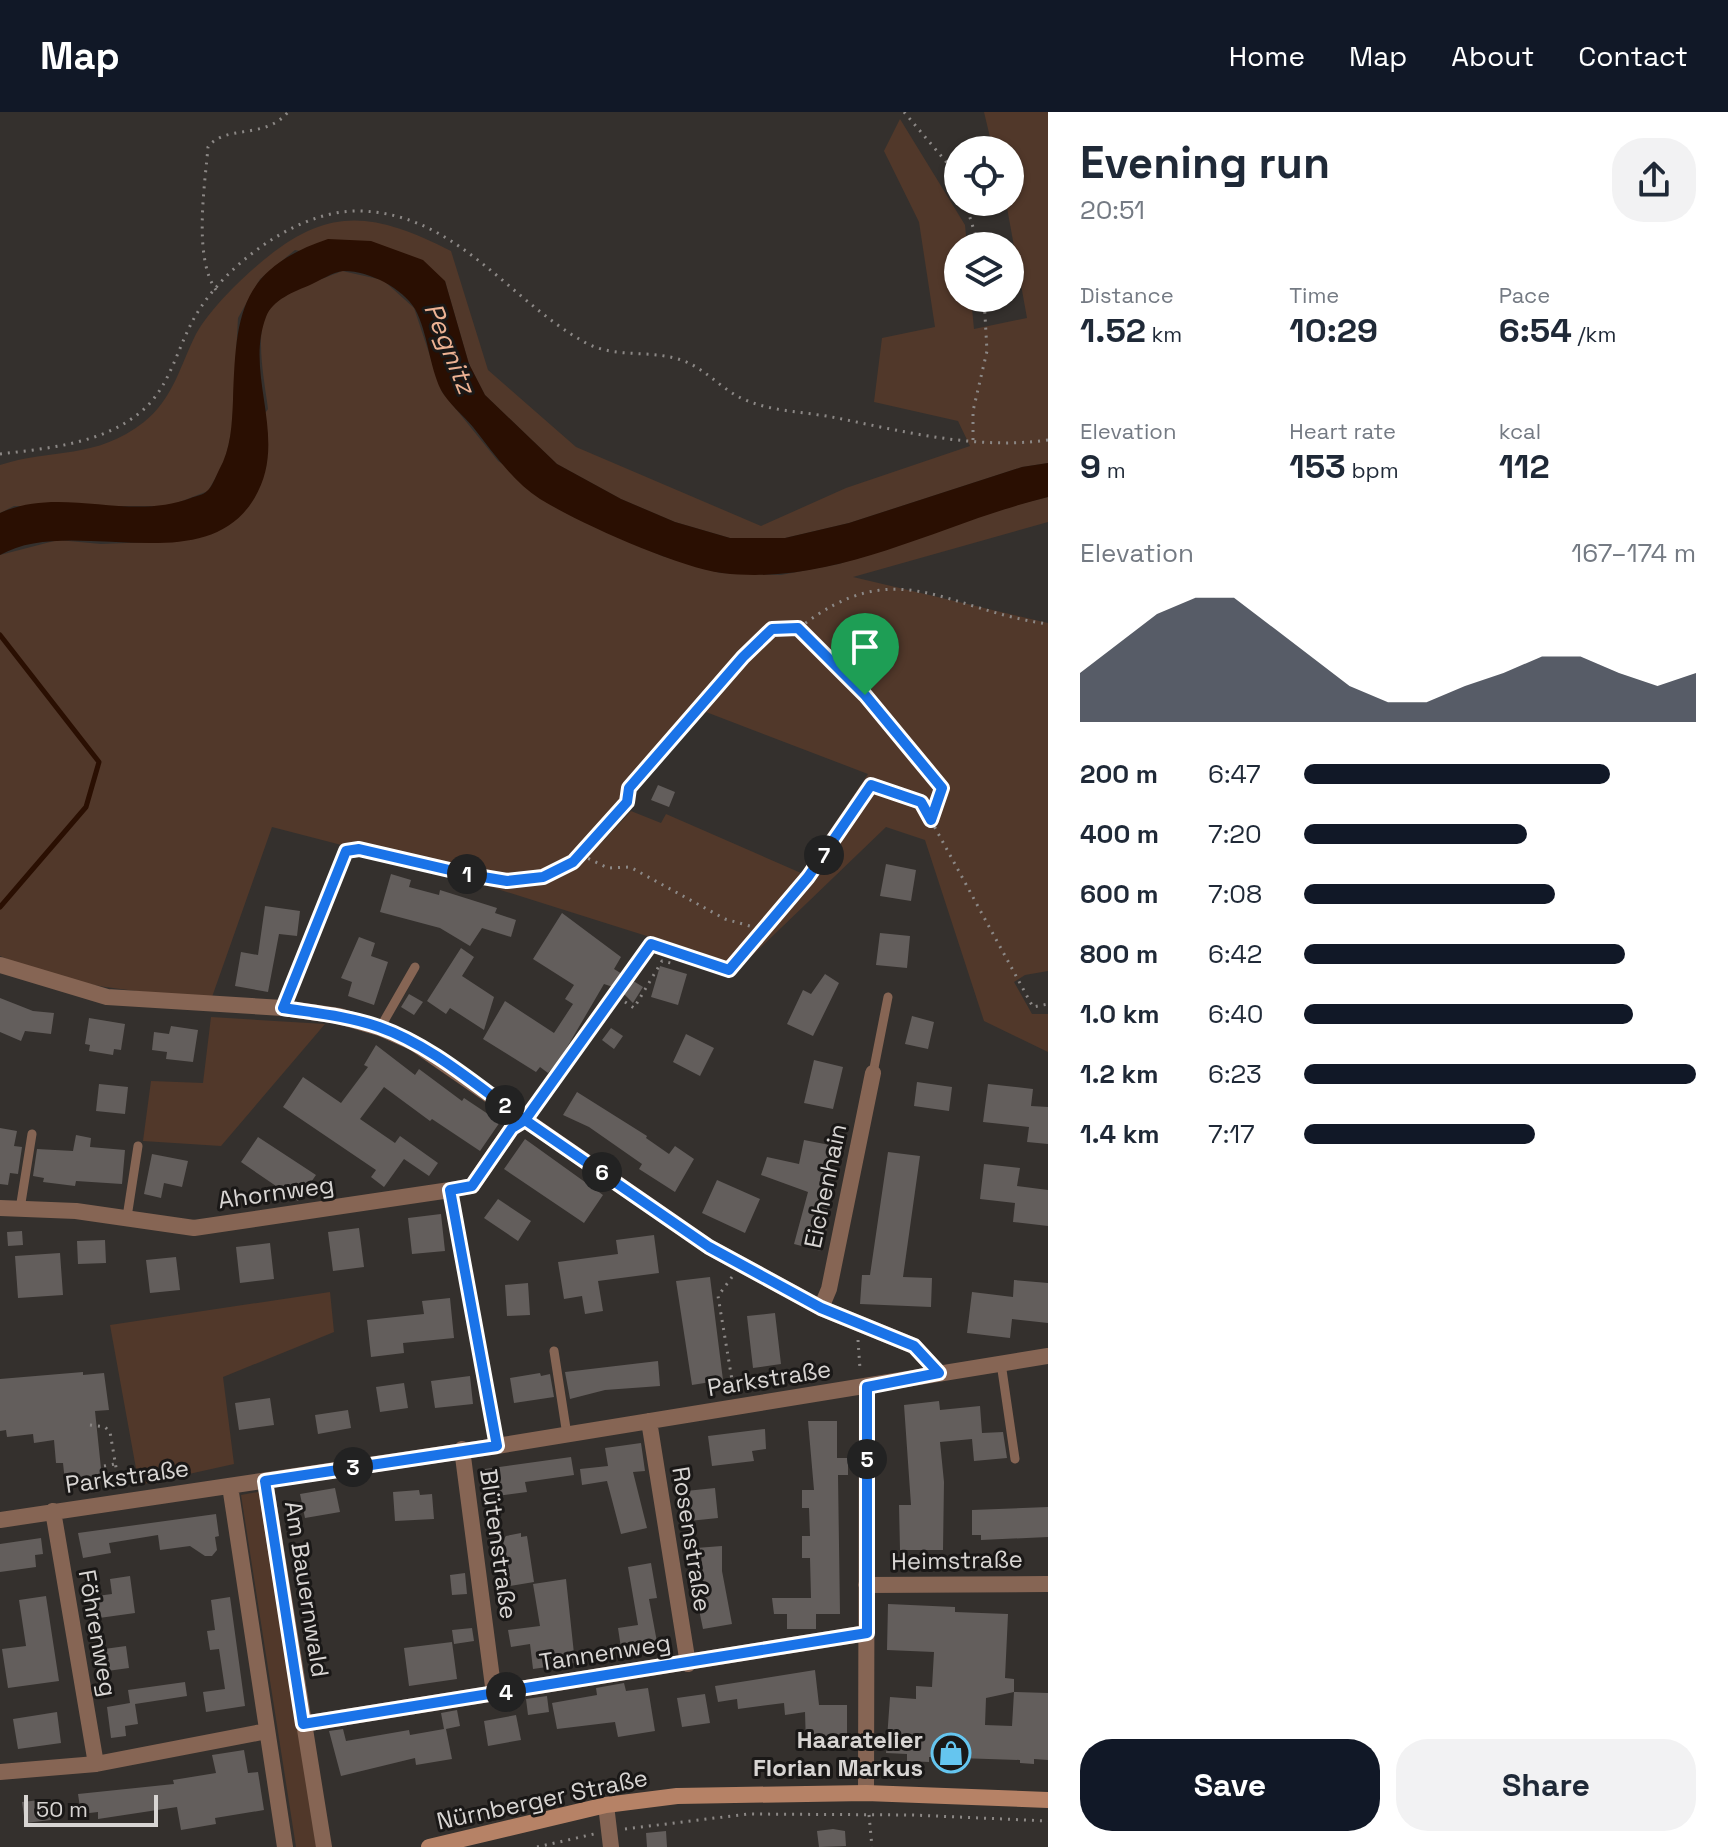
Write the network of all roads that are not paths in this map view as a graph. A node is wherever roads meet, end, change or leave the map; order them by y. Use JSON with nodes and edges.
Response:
{"nodes":[{"id":1,"x":324,"y":907,"type":"road end"},
{"id":2,"x":0,"y":965,"type":"edge"},
{"id":3,"x":415,"y":967,"type":"dead end"},
{"id":4,"x":615,"y":995,"type":"road end"},
{"id":5,"x":888,"y":997,"type":"dead end"},
{"id":6,"x":283,"y":1008,"type":"junction"},
{"id":7,"x":380,"y":1028,"type":"junction"},
{"id":8,"x":873,"y":1073,"type":"joint"},
{"id":9,"x":525,"y":1120,"type":"junction"},
{"id":10,"x":32,"y":1134,"type":"dead end"},
{"id":11,"x":138,"y":1146,"type":"dead end"},
{"id":12,"x":0,"y":1208,"type":"edge"},
{"id":13,"x":20,"y":1209,"type":"junction"},
{"id":14,"x":127,"y":1217,"type":"junction"},
{"id":15,"x":467,"y":1282,"type":"road end"},
{"id":16,"x":821,"y":1308,"type":"junction"},
{"id":17,"x":554,"y":1351,"type":"dead end"},
{"id":18,"x":1048,"y":1356,"type":"edge"},
{"id":19,"x":1001,"y":1363,"type":"junction"},
{"id":20,"x":939,"y":1373,"type":"junction"},
{"id":21,"x":864,"y":1388,"type":"junction"},
{"id":22,"x":649,"y":1421,"type":"junction"},
{"id":23,"x":567,"y":1435,"type":"junction"},
{"id":24,"x":497,"y":1446,"type":"junction"},
{"id":25,"x":462,"y":1449,"type":"junction"},
{"id":26,"x":1015,"y":1459,"type":"dead end"},
{"id":27,"x":265,"y":1481,"type":"junction"},
{"id":28,"x":230,"y":1486,"type":"junction"},
{"id":29,"x":53,"y":1511,"type":"junction"},
{"id":30,"x":0,"y":1520,"type":"edge"},
{"id":31,"x":1048,"y":1584,"type":"edge"},
{"id":32,"x":866,"y":1585,"type":"junction"},
{"id":33,"x":867,"y":1633,"type":"junction"},
{"id":34,"x":688,"y":1664,"type":"junction"},
{"id":35,"x":494,"y":1694,"type":"junction"},
{"id":36,"x":303,"y":1724,"type":"junction"},
{"id":37,"x":267,"y":1731,"type":"junction"},
{"id":38,"x":96,"y":1764,"type":"junction"},
{"id":39,"x":0,"y":1772,"type":"edge"},
{"id":40,"x":866,"y":1793,"type":"junction"},
{"id":41,"x":1048,"y":1800,"type":"edge"},
{"id":42,"x":606,"y":1805,"type":"junction"},
{"id":43,"x":610,"y":1839,"type":"edge"},
{"id":44,"x":285,"y":1847,"type":"edge"},
{"id":45,"x":324,"y":1847,"type":"edge"},
{"id":46,"x":429,"y":1847,"type":"edge"}],
"edges":[{"from":1,"to":6,"type":"lane"},
{"from":2,"to":6,"type":"street"},
{"from":3,"to":7,"type":"lane"},
{"from":4,"to":9,"type":"lane"},
{"from":5,"to":8,"type":"lane"},
{"from":6,"to":7,"type":"street"},
{"from":7,"to":9,"type":"street"},
{"from":8,"to":16,"type":"street","name":"Eichenhain"},
{"from":9,"to":14,"type":"street","name":"Ahornweg"},
{"from":9,"to":16,"type":"street"},
{"from":10,"to":13,"type":"lane"},
{"from":11,"to":14,"type":"lane"},
{"from":12,"to":13,"type":"street","name":"Ahornweg"},
{"from":13,"to":14,"type":"street","name":"Ahornweg"},
{"from":15,"to":24,"type":"lane"},
{"from":16,"to":20,"type":"street"},
{"from":17,"to":23,"type":"lane"},
{"from":18,"to":19,"type":"street","name":"Parkstraße"},
{"from":19,"to":20,"type":"street","name":"Parkstraße"},
{"from":19,"to":26,"type":"lane"},
{"from":20,"to":21,"type":"street","name":"Parkstraße"},
{"from":21,"to":22,"type":"street","name":"Parkstraße"},
{"from":21,"to":32,"type":"street"},
{"from":22,"to":23,"type":"street","name":"Parkstraße"},
{"from":22,"to":34,"type":"street","name":"Rosenstraße"},
{"from":23,"to":24,"type":"street","name":"Parkstraße"},
{"from":24,"to":25,"type":"street","name":"Parkstraße"},
{"from":25,"to":27,"type":"street","name":"Parkstraße"},
{"from":25,"to":35,"type":"street","name":"Blütenstraße"},
{"from":27,"to":28,"type":"street","name":"Parkstraße"},
{"from":27,"to":36,"type":"street","name":"Am Bauernwald"},
{"from":28,"to":29,"type":"street","name":"Parkstraße"},
{"from":28,"to":37,"type":"street"},
{"from":29,"to":30,"type":"street","name":"Parkstraße"},
{"from":29,"to":38,"type":"street","name":"Föhrenweg"},
{"from":31,"to":32,"type":"street","name":"Heimstraße"},
{"from":32,"to":33,"type":"street"},
{"from":33,"to":34,"type":"street","name":"Tannenweg"},
{"from":33,"to":40,"type":"street"},
{"from":34,"to":35,"type":"street","name":"Tannenweg"},
{"from":35,"to":36,"type":"street","name":"Tannenweg"},
{"from":36,"to":45,"type":"street","name":"Am Bauernwald"},
{"from":37,"to":38,"type":"street"},
{"from":37,"to":44,"type":"street"},
{"from":38,"to":39,"type":"street"},
{"from":40,"to":41,"type":"main road","name":"Nürnberger Straße"},
{"from":40,"to":42,"type":"main road","name":"Nürnberger Straße"},
{"from":42,"to":43,"type":"street"},
{"from":42,"to":46,"type":"main road","name":"Nürnberger Straße"}]}
